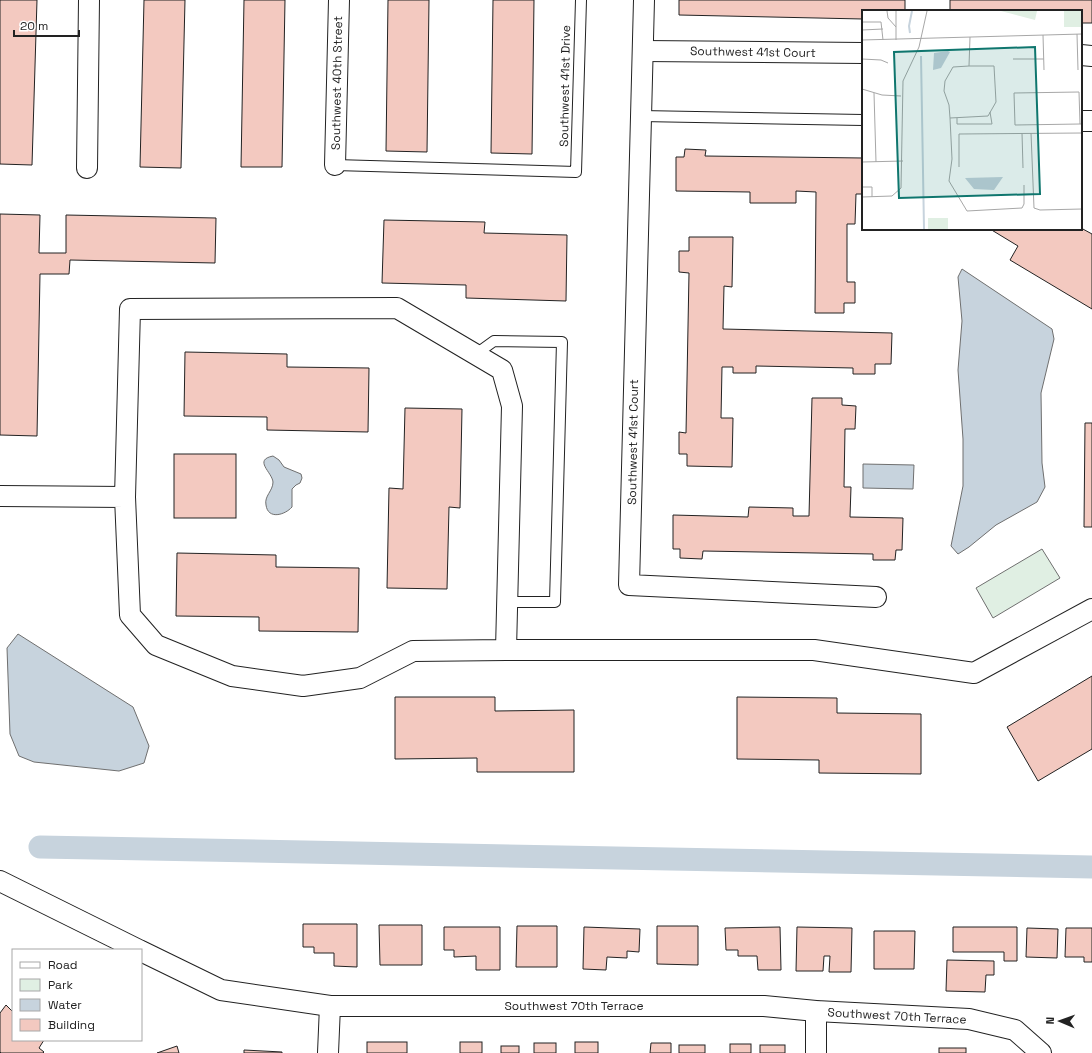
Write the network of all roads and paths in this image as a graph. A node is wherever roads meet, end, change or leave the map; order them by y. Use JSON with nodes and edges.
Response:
{"nodes":[{"id":1,"x":89,"y":0,"type":"edge"},
{"id":2,"x":339,"y":0,"type":"edge"},
{"id":3,"x":580,"y":0,"type":"edge"},
{"id":4,"x":644,"y":0,"type":"edge"},
{"id":5,"x":643,"y":51,"type":"junction"},
{"id":6,"x":862,"y":53,"type":"edge"},
{"id":7,"x":1082,"y":55,"type":"edge"},
{"id":8,"x":1092,"y":56,"type":"edge"},
{"id":9,"x":641,"y":116,"type":"junction"},
{"id":10,"x":862,"y":120,"type":"edge"},
{"id":11,"x":335,"y":165,"type":"joint"},
{"id":12,"x":87,"y":168,"type":"dead end"},
{"id":13,"x":476,"y":354,"type":"junction"},
{"id":14,"x":0,"y":496,"type":"edge"},
{"id":15,"x":125,"y":498,"type":"junction"},
{"id":16,"x":876,"y":597,"type":"dead end"},
{"id":17,"x":507,"y":602,"type":"junction"},
{"id":18,"x":1092,"y":609,"type":"edge"},
{"id":19,"x":506,"y":650,"type":"junction"},
{"id":20,"x":0,"y":881,"type":"edge"},
{"id":21,"x":138,"y":949,"type":"edge"},
{"id":22,"x":142,"y":951,"type":"edge"},
{"id":23,"x":330,"y":1006,"type":"junction"},
{"id":24,"x":816,"y":1011,"type":"junction"},
{"id":25,"x":328,"y":1053,"type":"edge"},
{"id":26,"x":816,"y":1053,"type":"edge"},
{"id":27,"x":1041,"y":1053,"type":"edge"}],
"edges":[{"from":1,"to":12,"type":"street"},
{"from":2,"to":11,"type":"street","name":"Southwest 40th Street"},
{"from":3,"to":11,"type":"lane","name":"Southwest 41st Drive"},
{"from":4,"to":5,"type":"street","name":"Southwest 41st Court"},
{"from":5,"to":6,"type":"street","name":"Southwest 41st Court"},
{"from":5,"to":9,"type":"street","name":"Southwest 41st Court"},
{"from":7,"to":8,"type":"street"},
{"from":9,"to":10,"type":"lane"},
{"from":9,"to":16,"type":"street","name":"Southwest 41st Court"},
{"from":13,"to":15,"type":"street"},
{"from":13,"to":17,"type":"street"},
{"from":13,"to":17,"type":"lane"},
{"from":14,"to":15,"type":"street"},
{"from":15,"to":19,"type":"street"},
{"from":17,"to":19,"type":"street"},
{"from":18,"to":19,"type":"street"},
{"from":20,"to":21,"type":"street","name":"Southwest 70th Terrace"},
{"from":22,"to":23,"type":"street","name":"Southwest 70th Terrace"},
{"from":23,"to":24,"type":"street","name":"Southwest 70th Terrace"},
{"from":23,"to":25,"type":"street"},
{"from":24,"to":26,"type":"street"},
{"from":24,"to":27,"type":"street","name":"Southwest 70th Terrace"}]}
